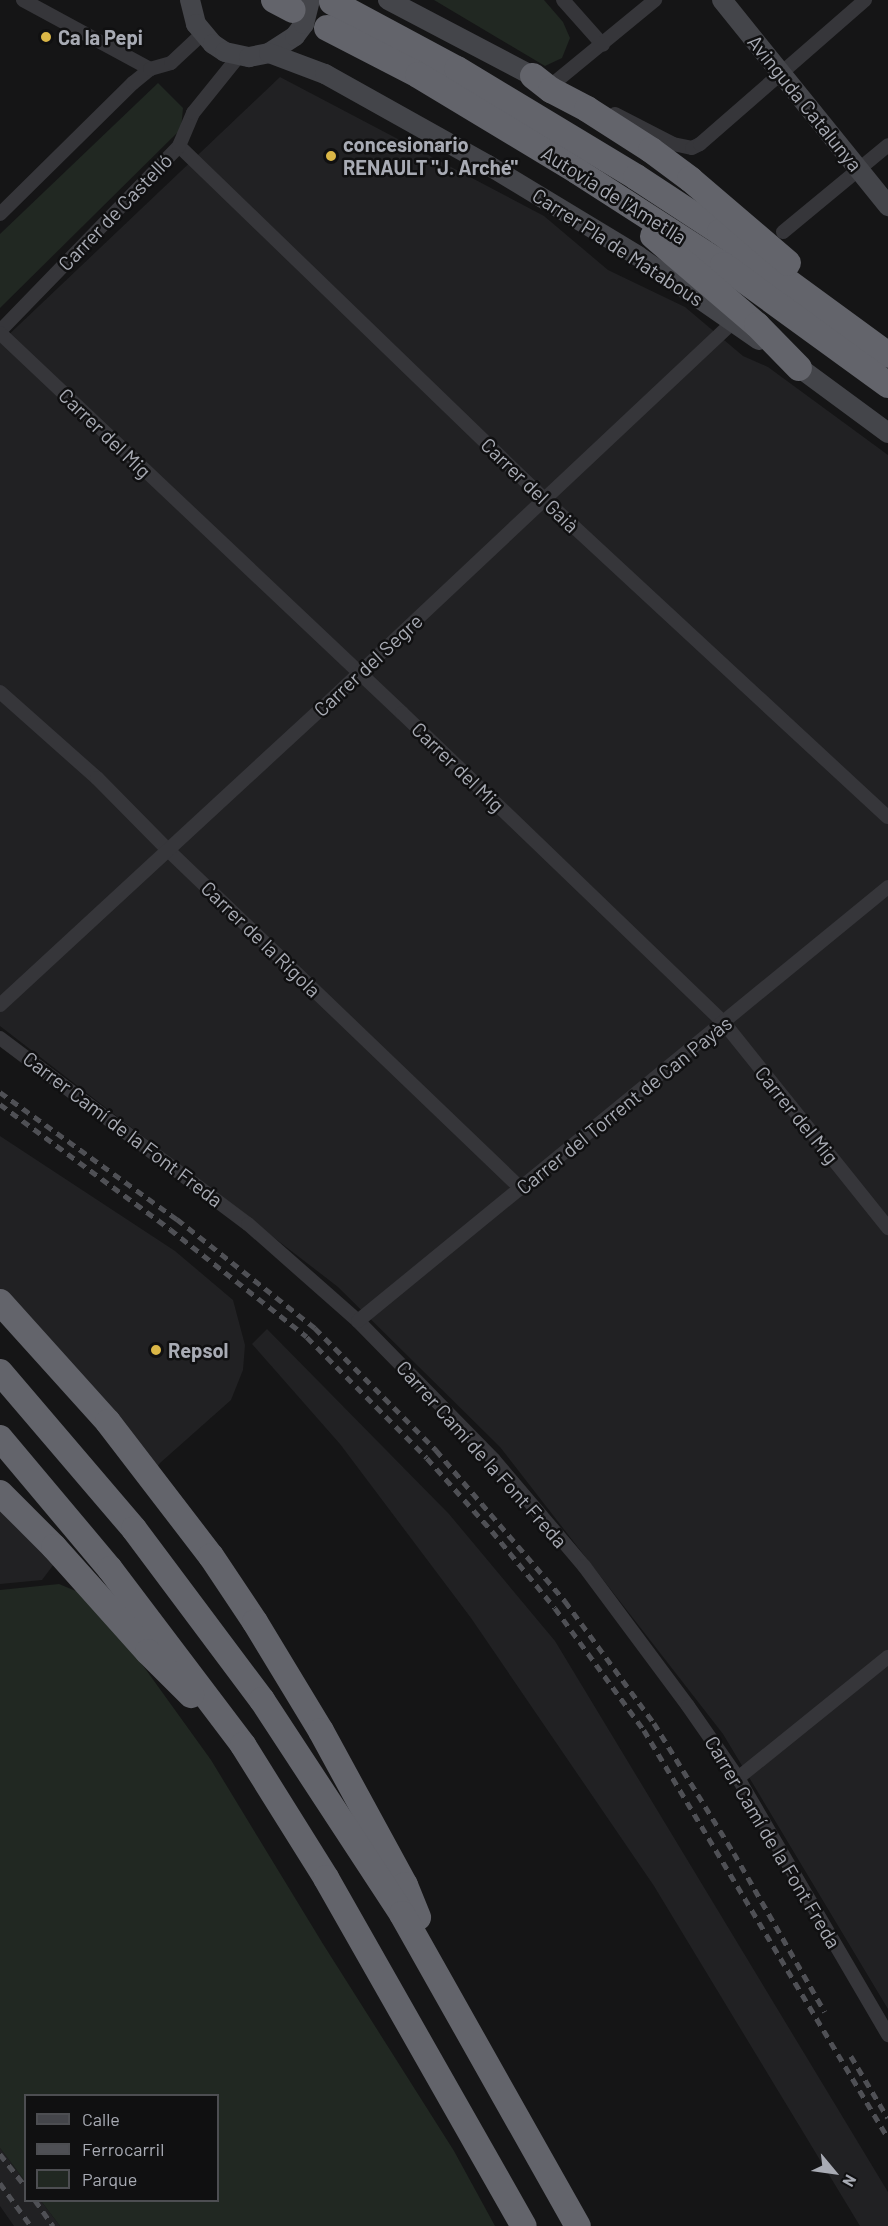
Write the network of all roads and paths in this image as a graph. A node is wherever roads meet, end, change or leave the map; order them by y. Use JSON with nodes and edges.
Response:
{"nodes":[{"id":1,"x":23,"y":0,"type":"edge"},
{"id":2,"x":388,"y":0,"type":"edge"},
{"id":3,"x":563,"y":0,"type":"edge"},
{"id":4,"x":655,"y":0,"type":"edge"},
{"id":5,"x":722,"y":0,"type":"edge"},
{"id":6,"x":865,"y":0,"type":"edge"},
{"id":7,"x":302,"y":3,"type":"edge"},
{"id":8,"x":186,"y":4,"type":"edge"},
{"id":9,"x":327,"y":28,"type":"dead end"},
{"id":10,"x":202,"y":34,"type":"junction"},
{"id":11,"x":603,"y":45,"type":"junction"},
{"id":12,"x":269,"y":53,"type":"junction"},
{"id":13,"x":239,"y":56,"type":"junction"},
{"id":14,"x":150,"y":69,"type":"junction"},
{"id":15,"x":780,"y":72,"type":"junction"},
{"id":16,"x":544,"y":80,"type":"junction"},
{"id":17,"x":888,"y":145,"type":"edge"},
{"id":18,"x":179,"y":146,"type":"junction"},
{"id":19,"x":859,"y":170,"type":"junction"},
{"id":20,"x":577,"y":171,"type":"junction"},
{"id":21,"x":888,"y":206,"type":"edge"},
{"id":22,"x":0,"y":214,"type":"edge"},
{"id":23,"x":783,"y":232,"type":"dead end"},
{"id":24,"x":839,"y":318,"type":"junction"},
{"id":25,"x":733,"y":322,"type":"junction"},
{"id":26,"x":0,"y":332,"type":"edge"},
{"id":27,"x":888,"y":354,"type":"edge"},
{"id":28,"x":799,"y":368,"type":"junction"},
{"id":29,"x":888,"y":385,"type":"edge"},
{"id":30,"x":888,"y":433,"type":"edge"},
{"id":31,"x":544,"y":500,"type":"junction"},
{"id":32,"x":358,"y":674,"type":"junction"},
{"id":33,"x":0,"y":692,"type":"edge"},
{"id":34,"x":888,"y":817,"type":"edge"},
{"id":35,"x":169,"y":851,"type":"junction"},
{"id":36,"x":888,"y":887,"type":"edge"},
{"id":37,"x":0,"y":1005,"type":"edge"},
{"id":38,"x":724,"y":1023,"type":"junction"},
{"id":39,"x":0,"y":1038,"type":"edge"},
{"id":40,"x":521,"y":1189,"type":"junction"},
{"id":41,"x":888,"y":1228,"type":"edge"},
{"id":42,"x":0,"y":1302,"type":"edge"},
{"id":43,"x":358,"y":1321,"type":"junction"},
{"id":44,"x":0,"y":1372,"type":"edge"},
{"id":45,"x":0,"y":1438,"type":"edge"},
{"id":46,"x":0,"y":1493,"type":"edge"},
{"id":47,"x":888,"y":1657,"type":"edge"},
{"id":48,"x":243,"y":1745,"type":"junction"},
{"id":49,"x":738,"y":1778,"type":"junction"},
{"id":50,"x":446,"y":1990,"type":"junction"},
{"id":51,"x":888,"y":2035,"type":"edge"},
{"id":52,"x":524,"y":2226,"type":"edge"},
{"id":53,"x":578,"y":2226,"type":"edge"}],
"edges":[{"from":1,"to":14,"type":"street"},
{"from":2,"to":16,"type":"main road"},
{"from":3,"to":11,"type":"street"},
{"from":4,"to":11,"type":"street"},
{"from":5,"to":15,"type":"main road","name":"Avinguda Catalunya"},
{"from":6,"to":15,"type":"street"},
{"from":7,"to":12,"type":"main road"},
{"from":7,"to":24,"type":"highway","name":"Autovia de l'Ametlla"},
{"from":8,"to":10,"type":"main road"},
{"from":9,"to":20,"type":"highway","name":"Autovia de l'Ametlla"},
{"from":10,"to":13,"type":"main road"},
{"from":10,"to":14,"type":"street"},
{"from":11,"to":16,"type":"street"},
{"from":12,"to":13,"type":"main road"},
{"from":12,"to":25,"type":"main road","name":"Carrer Pla de Matabous"},
{"from":13,"to":18,"type":"street","name":"Carrer de Castelló"},
{"from":14,"to":22,"type":"street"},
{"from":15,"to":16,"type":"street"},
{"from":15,"to":19,"type":"main road","name":"Avinguda Catalunya"},
{"from":16,"to":24,"type":"highway"},
{"from":17,"to":19,"type":"street"},
{"from":18,"to":26,"type":"street","name":"Carrer de Castelló"},
{"from":18,"to":31,"type":"street","name":"Carrer del Gaià"},
{"from":19,"to":21,"type":"main road","name":"Avinguda Catalunya"},
{"from":19,"to":23,"type":"street"},
{"from":20,"to":28,"type":"highway"},
{"from":20,"to":29,"type":"highway","name":"Autovia de l'Ametlla"},
{"from":24,"to":27,"type":"highway","name":"Autovia de l'Ametlla"},
{"from":25,"to":28,"type":"main road","name":"Carrer Pla de Matabous"},
{"from":25,"to":31,"type":"street","name":"Carrer del Segre"},
{"from":26,"to":32,"type":"street","name":"Carrer del Mig"},
{"from":28,"to":30,"type":"main road","name":"Carrer Pla de Matabous"},
{"from":31,"to":32,"type":"street","name":"Carrer del Segre"},
{"from":31,"to":34,"type":"street","name":"Carrer del Gaià"},
{"from":32,"to":35,"type":"street","name":"Carrer del Segre"},
{"from":32,"to":38,"type":"street","name":"Carrer del Mig"},
{"from":33,"to":35,"type":"street","name":"Carrer de la Rigola"},
{"from":35,"to":37,"type":"street","name":"Carrer del Segre"},
{"from":35,"to":40,"type":"street","name":"Carrer de la Rigola"},
{"from":36,"to":38,"type":"street","name":"Carrer del Torrent de Can Payàs"},
{"from":38,"to":40,"type":"street","name":"Carrer del Torrent de Can Payàs"},
{"from":38,"to":41,"type":"street","name":"Carrer del Mig"},
{"from":39,"to":43,"type":"street","name":"Carrer Camí de la Font Freda"},
{"from":40,"to":43,"type":"street","name":"Carrer del Torrent de Can Payàs"},
{"from":42,"to":50,"type":"highway"},
{"from":43,"to":49,"type":"street","name":"Carrer Camí de la Font Freda"},
{"from":44,"to":50,"type":"highway"},
{"from":45,"to":48,"type":"highway"},
{"from":46,"to":48,"type":"highway"},
{"from":47,"to":49,"type":"street"},
{"from":48,"to":52,"type":"highway"},
{"from":49,"to":51,"type":"street","name":"Carrer Camí de la Font Freda"},
{"from":50,"to":53,"type":"highway"}]}
